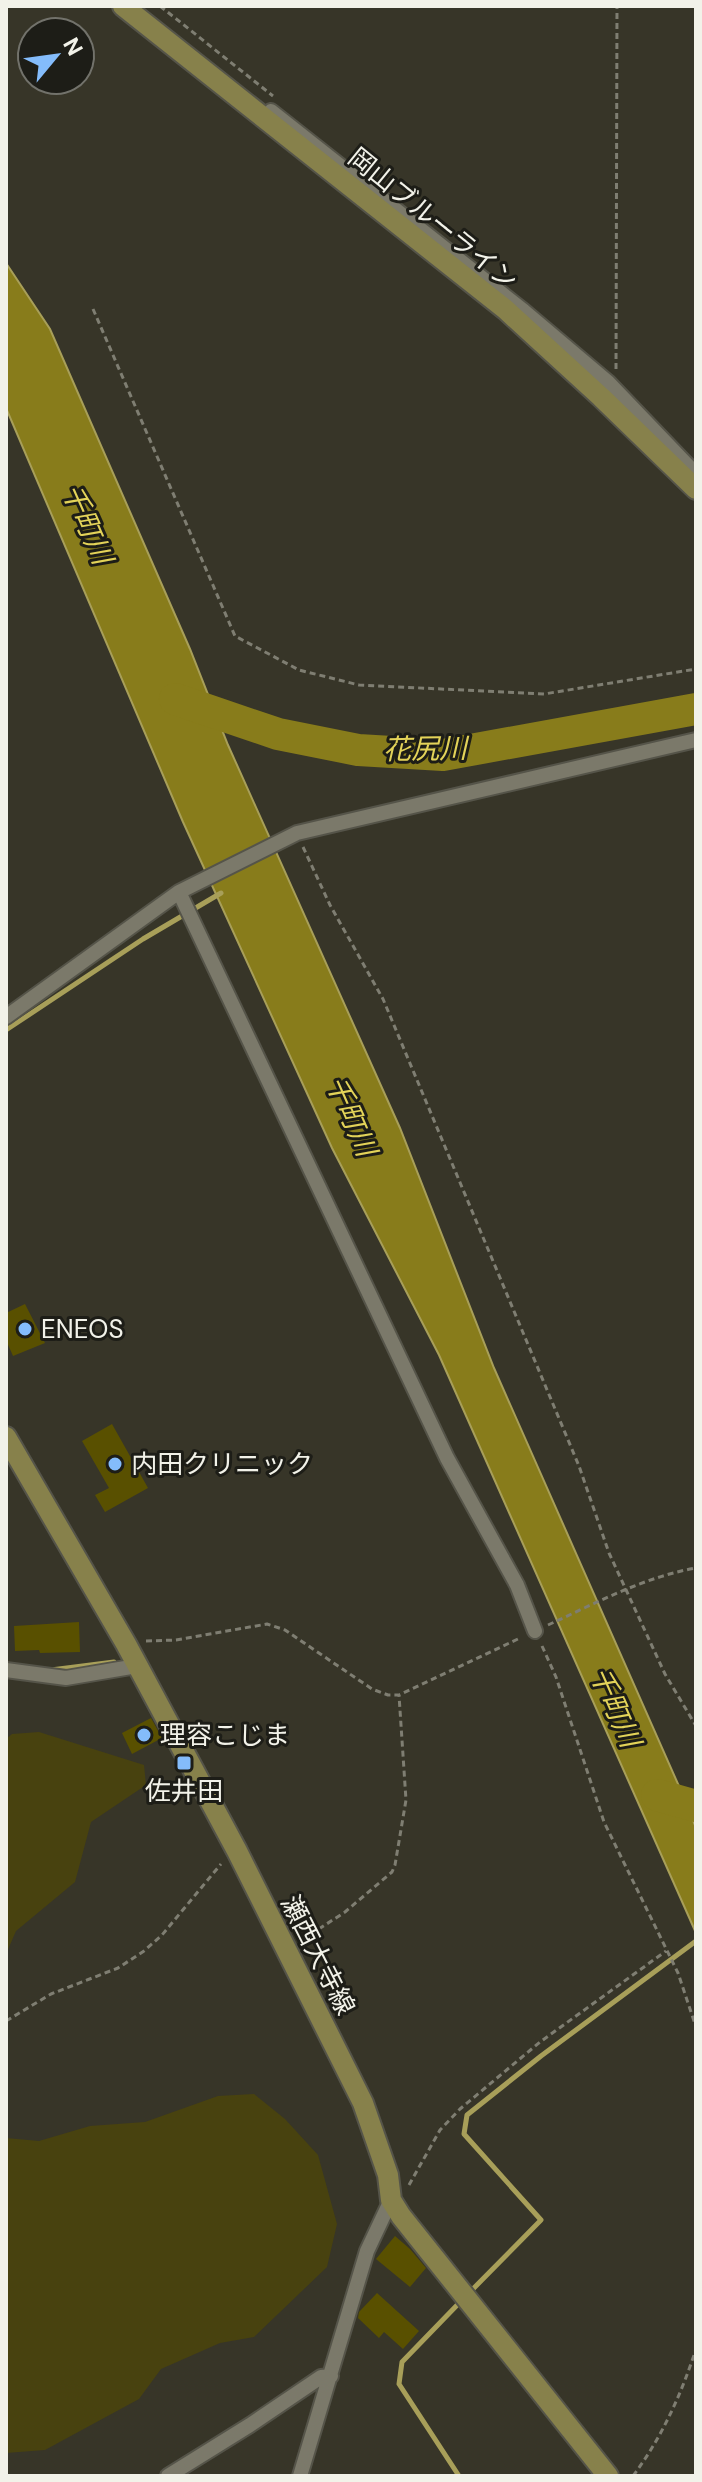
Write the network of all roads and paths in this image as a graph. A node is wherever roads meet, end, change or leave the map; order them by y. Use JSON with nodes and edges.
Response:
{"nodes":[{"id":1,"x":123,"y":6,"type":"edge"},
{"id":2,"x":137,"y":6,"type":"edge"},
{"id":3,"x":617,"y":6,"type":"edge"},
{"id":4,"x":93,"y":309,"type":"dead end"},
{"id":5,"x":616,"y":373,"type":"dead end"},
{"id":6,"x":696,"y":474,"type":"edge"},
{"id":7,"x":696,"y":489,"type":"edge"},
{"id":8,"x":696,"y":669,"type":"edge"},
{"id":9,"x":696,"y":740,"type":"edge"},
{"id":10,"x":291,"y":836,"type":"junction"},
{"id":11,"x":179,"y":892,"type":"junction"},
{"id":12,"x":6,"y":1017,"type":"edge"},
{"id":13,"x":6,"y":1437,"type":"edge"},
{"id":14,"x":696,"y":1568,"type":"edge"},
{"id":15,"x":627,"y":1589,"type":"junction"},
{"id":16,"x":538,"y":1630,"type":"junction"},
{"id":17,"x":126,"y":1644,"type":"junction"},
{"id":18,"x":137,"y":1666,"type":"junction"},
{"id":19,"x":6,"y":1670,"type":"edge"},
{"id":20,"x":399,"y":1695,"type":"junction"},
{"id":21,"x":696,"y":1726,"type":"edge"},
{"id":22,"x":237,"y":1851,"type":"junction"},
{"id":23,"x":286,"y":1948,"type":"junction"},
{"id":24,"x":667,"y":1953,"type":"junction"},
{"id":25,"x":6,"y":2021,"type":"edge"},
{"id":26,"x":696,"y":2027,"type":"edge"},
{"id":27,"x":391,"y":2200,"type":"junction"},
{"id":28,"x":696,"y":2349,"type":"edge"},
{"id":29,"x":331,"y":2376,"type":"junction"},
{"id":30,"x":168,"y":2476,"type":"edge"},
{"id":31,"x":300,"y":2476,"type":"edge"},
{"id":32,"x":608,"y":2476,"type":"edge"},
{"id":33,"x":633,"y":2476,"type":"edge"}],
"edges":[{"from":1,"to":7,"type":"main road","name":"岡山ブルーライン"},
{"from":2,"to":6,"type":"street"},
{"from":3,"to":5,"type":"path"},
{"from":4,"to":8,"type":"path"},
{"from":9,"to":10,"type":"street"},
{"from":10,"to":11,"type":"street"},
{"from":10,"to":15,"type":"path"},
{"from":11,"to":12,"type":"street"},
{"from":11,"to":16,"type":"street"},
{"from":13,"to":17,"type":"main road","name":"瀬西大寺線"},
{"from":14,"to":15,"type":"path"},
{"from":15,"to":16,"type":"path"},
{"from":15,"to":21,"type":"path"},
{"from":16,"to":20,"type":"path"},
{"from":16,"to":24,"type":"path"},
{"from":17,"to":18,"type":"main road","name":"瀬西大寺線"},
{"from":17,"to":20,"type":"path"},
{"from":18,"to":19,"type":"street"},
{"from":18,"to":22,"type":"main road","name":"瀬西大寺線"},
{"from":20,"to":23,"type":"path"},
{"from":22,"to":23,"type":"main road","name":"瀬西大寺線"},
{"from":22,"to":25,"type":"path"},
{"from":23,"to":27,"type":"main road","name":"瀬西大寺線"},
{"from":24,"to":26,"type":"path"},
{"from":24,"to":27,"type":"path"},
{"from":27,"to":29,"type":"street"},
{"from":27,"to":32,"type":"main road","name":"瀬西大寺線"},
{"from":28,"to":33,"type":"path"},
{"from":29,"to":30,"type":"street"},
{"from":29,"to":31,"type":"street"}]}
